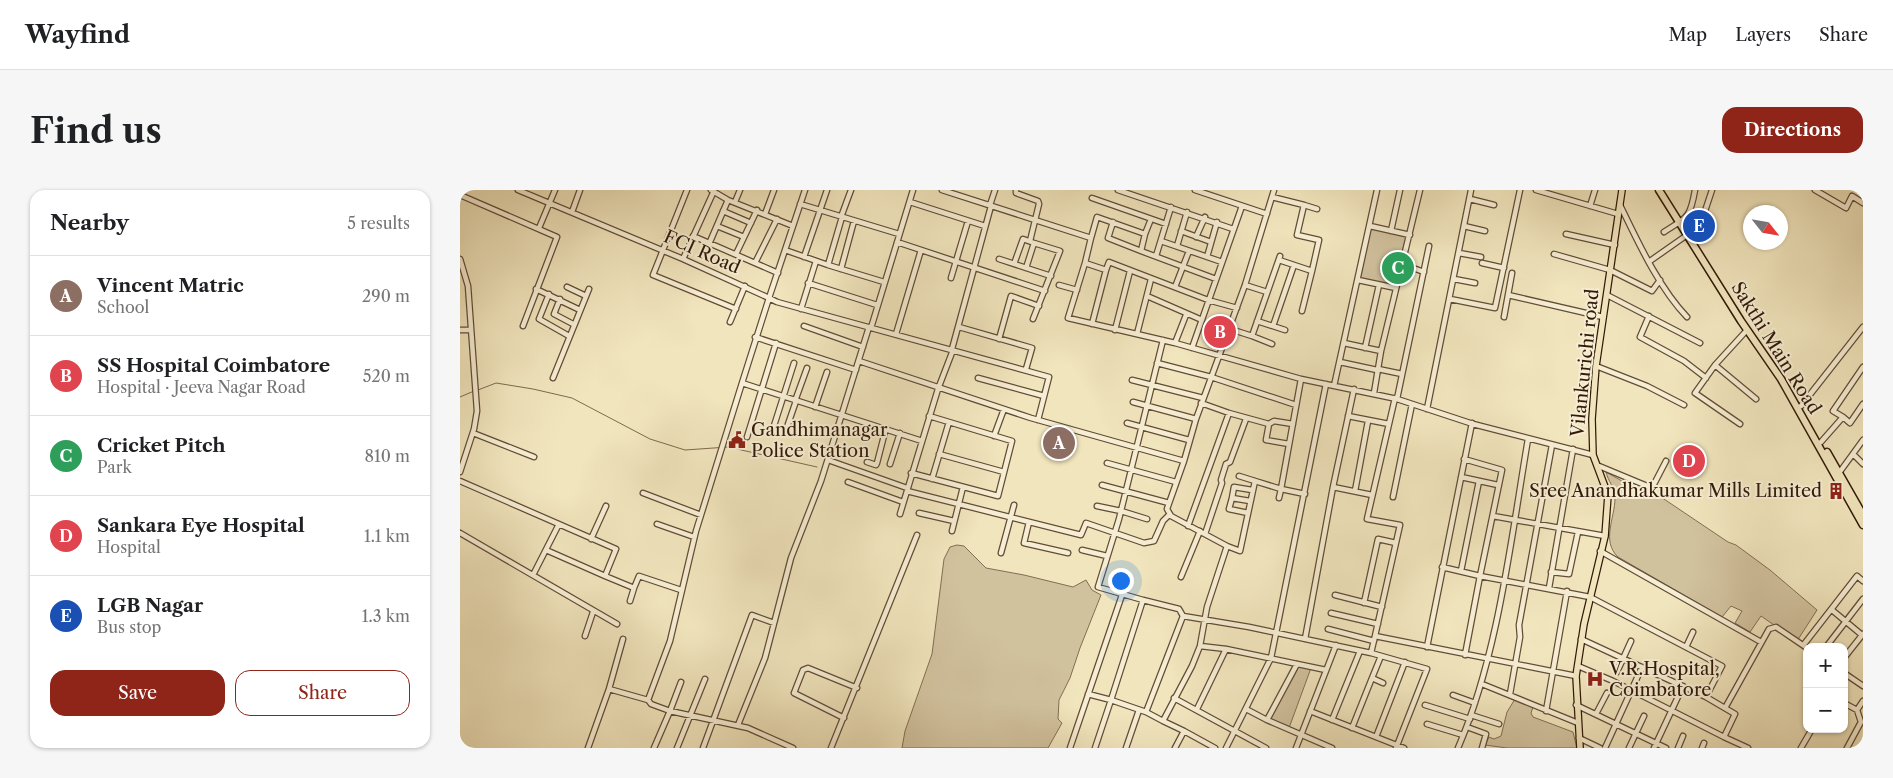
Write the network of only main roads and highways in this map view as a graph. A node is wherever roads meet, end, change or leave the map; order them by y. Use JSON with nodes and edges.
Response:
{"nodes":[{"id":1,"x":1622,"y":190,"type":"edge"},
{"id":2,"x":1659,"y":190,"type":"edge"},
{"id":3,"x":1664,"y":190,"type":"edge"},
{"id":4,"x":1681,"y":221,"type":"junction"},
{"id":5,"x":1690,"y":235,"type":"junction"},
{"id":6,"x":1861,"y":505,"type":"edge"},
{"id":7,"x":1863,"y":515,"type":"edge"},
{"id":8,"x":1863,"y":525,"type":"edge"},
{"id":9,"x":1580,"y":748,"type":"edge"}],
"edges":[{"from":1,"to":9,"type":"main road","name":"Vilankurichi road"},
{"from":2,"to":4,"type":"highway"},
{"from":3,"to":4,"type":"highway"},
{"from":4,"to":5,"type":"highway"},
{"from":5,"to":6,"type":"highway"},
{"from":5,"to":8,"type":"highway","name":"Sakthi Main Road"},
{"from":6,"to":7,"type":"highway"}]}
